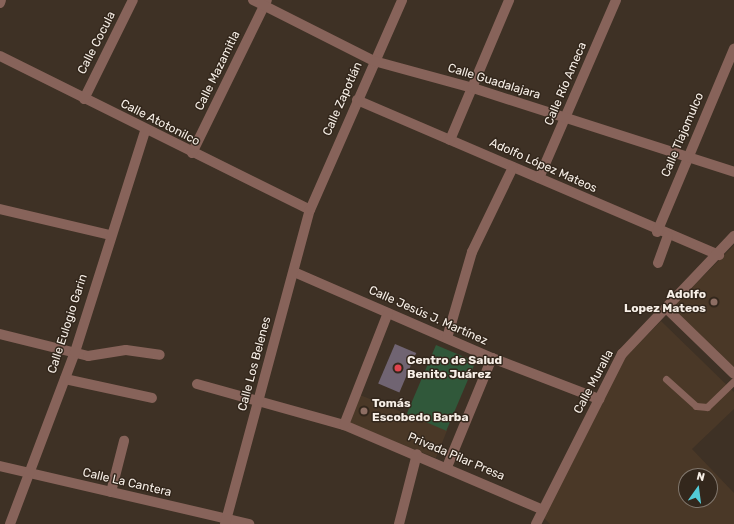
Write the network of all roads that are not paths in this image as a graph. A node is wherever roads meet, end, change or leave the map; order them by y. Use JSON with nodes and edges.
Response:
{"nodes":[{"id":1,"x":1,"y":0,"type":"edge"},
{"id":2,"x":133,"y":0,"type":"edge"},
{"id":3,"x":253,"y":0,"type":"edge"},
{"id":4,"x":402,"y":0,"type":"edge"},
{"id":5,"x":509,"y":0,"type":"edge"},
{"id":6,"x":616,"y":0,"type":"edge"},
{"id":7,"x":0,"y":3,"type":"edge"},
{"id":8,"x":266,"y":3,"type":"edge"},
{"id":9,"x":734,"y":49,"type":"edge"},
{"id":10,"x":0,"y":56,"type":"edge"},
{"id":11,"x":374,"y":61,"type":"junction"},
{"id":12,"x":473,"y":88,"type":"junction"},
{"id":13,"x":84,"y":99,"type":"junction"},
{"id":14,"x":357,"y":100,"type":"junction"},
{"id":15,"x":565,"y":118,"type":"junction"},
{"id":16,"x":145,"y":131,"type":"junction"},
{"id":17,"x":450,"y":140,"type":"junction"},
{"id":18,"x":192,"y":154,"type":"junction"},
{"id":19,"x":688,"y":157,"type":"junction"},
{"id":20,"x":513,"y":167,"type":"junction"},
{"id":21,"x":734,"y":172,"type":"edge"},
{"id":22,"x":539,"y":178,"type":"junction"},
{"id":23,"x":0,"y":209,"type":"edge"},
{"id":24,"x":310,"y":210,"type":"junction"},
{"id":25,"x":658,"y":232,"type":"junction"},
{"id":26,"x":110,"y":235,"type":"junction"},
{"id":27,"x":668,"y":236,"type":"junction"},
{"id":28,"x":734,"y":236,"type":"edge"},
{"id":29,"x":719,"y":255,"type":"junction"},
{"id":30,"x":658,"y":263,"type":"dead end"},
{"id":31,"x":294,"y":272,"type":"junction"},
{"id":32,"x":666,"y":309,"type":"junction"},
{"id":33,"x":388,"y":313,"type":"junction"},
{"id":34,"x":0,"y":334,"type":"edge"},
{"id":35,"x":447,"y":338,"type":"junction"},
{"id":36,"x":75,"y":352,"type":"junction"},
{"id":37,"x":160,"y":355,"type":"dead end"},
{"id":38,"x":492,"y":358,"type":"junction"},
{"id":39,"x":734,"y":374,"type":"edge"},
{"id":40,"x":666,"y":378,"type":"dead end"},
{"id":41,"x":64,"y":379,"type":"junction"},
{"id":42,"x":734,"y":381,"type":"edge"},
{"id":43,"x":197,"y":384,"type":"dead end"},
{"id":44,"x":152,"y":398,"type":"dead end"},
{"id":45,"x":598,"y":399,"type":"junction"},
{"id":46,"x":258,"y":401,"type":"junction"},
{"id":47,"x":344,"y":425,"type":"junction"},
{"id":48,"x":124,"y":441,"type":"dead end"},
{"id":49,"x":417,"y":454,"type":"junction"},
{"id":50,"x":0,"y":466,"type":"edge"},
{"id":51,"x":447,"y":467,"type":"junction"},
{"id":52,"x":30,"y":473,"type":"junction"},
{"id":53,"x":111,"y":492,"type":"junction"},
{"id":54,"x":543,"y":510,"type":"junction"},
{"id":55,"x":225,"y":521,"type":"edge"},
{"id":56,"x":10,"y":524,"type":"edge"},
{"id":57,"x":249,"y":524,"type":"edge"},
{"id":58,"x":399,"y":524,"type":"edge"},
{"id":59,"x":536,"y":524,"type":"edge"}],
"edges":[{"from":1,"to":7,"type":"street"},
{"from":2,"to":13,"type":"street","name":"Calle Cocula"},
{"from":3,"to":8,"type":"street","name":"Calle Guadalajara"},
{"from":4,"to":11,"type":"street","name":"Calle Zapotlán"},
{"from":5,"to":12,"type":"street"},
{"from":6,"to":15,"type":"street","name":"Calle Río Ameca"},
{"from":8,"to":11,"type":"street","name":"Calle Guadalajara"},
{"from":8,"to":18,"type":"street","name":"Calle Mazamitla"},
{"from":9,"to":19,"type":"street","name":"Calle Tlajomulco"},
{"from":10,"to":13,"type":"street","name":"Calle Atotonilco"},
{"from":11,"to":12,"type":"street","name":"Calle Guadalajara"},
{"from":11,"to":14,"type":"street","name":"Calle Zapotlán"},
{"from":12,"to":15,"type":"street","name":"Calle Guadalajara"},
{"from":12,"to":17,"type":"street"},
{"from":13,"to":16,"type":"street","name":"Calle Atotonilco"},
{"from":14,"to":17,"type":"street","name":"Adolfo López Mateos"},
{"from":14,"to":24,"type":"street","name":"Calle Zapotlán"},
{"from":15,"to":19,"type":"street","name":"Calle Guadalajara"},
{"from":15,"to":22,"type":"street","name":"Calle Río Ameca"},
{"from":16,"to":18,"type":"street","name":"Calle Atotonilco"},
{"from":16,"to":26,"type":"street","name":"Calle Eulogio Garin"},
{"from":17,"to":20,"type":"street","name":"Adolfo López Mateos"},
{"from":18,"to":24,"type":"street","name":"Calle Atotonilco"},
{"from":19,"to":21,"type":"street","name":"Calle Guadalajara"},
{"from":19,"to":25,"type":"street","name":"Calle Tlajomulco"},
{"from":20,"to":22,"type":"street","name":"Adolfo López Mateos"},
{"from":20,"to":35,"type":"street"},
{"from":22,"to":25,"type":"street","name":"Adolfo López Mateos"},
{"from":23,"to":26,"type":"street"},
{"from":24,"to":31,"type":"street","name":"Calle Los Belenes"},
{"from":25,"to":27,"type":"street","name":"Adolfo López Mateos"},
{"from":26,"to":36,"type":"street","name":"Calle Eulogio Garin"},
{"from":27,"to":29,"type":"street","name":"Adolfo López Mateos"},
{"from":27,"to":30,"type":"street"},
{"from":28,"to":29,"type":"street","name":"Calle Muralla"},
{"from":29,"to":32,"type":"street","name":"Calle Muralla"},
{"from":31,"to":33,"type":"street","name":"Calle Jesús J. Martínez"},
{"from":31,"to":46,"type":"street","name":"Calle Los Belenes"},
{"from":32,"to":39,"type":"street"},
{"from":32,"to":45,"type":"street","name":"Calle Muralla"},
{"from":33,"to":35,"type":"street","name":"Calle Jesús J. Martínez"},
{"from":33,"to":47,"type":"street"},
{"from":34,"to":36,"type":"street"},
{"from":35,"to":38,"type":"street","name":"Calle Jesús J. Martínez"},
{"from":36,"to":37,"type":"street"},
{"from":36,"to":41,"type":"street","name":"Calle Eulogio Garin"},
{"from":38,"to":45,"type":"street","name":"Calle Jesús J. Martínez"},
{"from":38,"to":51,"type":"street"},
{"from":40,"to":42,"type":"lane"},
{"from":41,"to":44,"type":"street"},
{"from":41,"to":52,"type":"street","name":"Calle Eulogio Garin"},
{"from":43,"to":46,"type":"street","name":"Privada Pilar Presa"},
{"from":45,"to":54,"type":"street","name":"Calle Muralla"},
{"from":46,"to":47,"type":"street","name":"Privada Pilar Presa"},
{"from":46,"to":55,"type":"street","name":"Calle Los Belenes"},
{"from":47,"to":49,"type":"street","name":"Privada Pilar Presa"},
{"from":48,"to":53,"type":"street"},
{"from":49,"to":51,"type":"street","name":"Privada Pilar Presa"},
{"from":49,"to":58,"type":"street"},
{"from":50,"to":52,"type":"street","name":"Calle La Cantera"},
{"from":51,"to":54,"type":"street","name":"Privada Pilar Presa"},
{"from":52,"to":53,"type":"street","name":"Calle La Cantera"},
{"from":52,"to":56,"type":"street","name":"Calle Eulogio Garin"},
{"from":53,"to":55,"type":"street","name":"Calle La Cantera"},
{"from":54,"to":59,"type":"street","name":"Calle Muralla"},
{"from":55,"to":57,"type":"street","name":"Calle La Cantera"}]}
